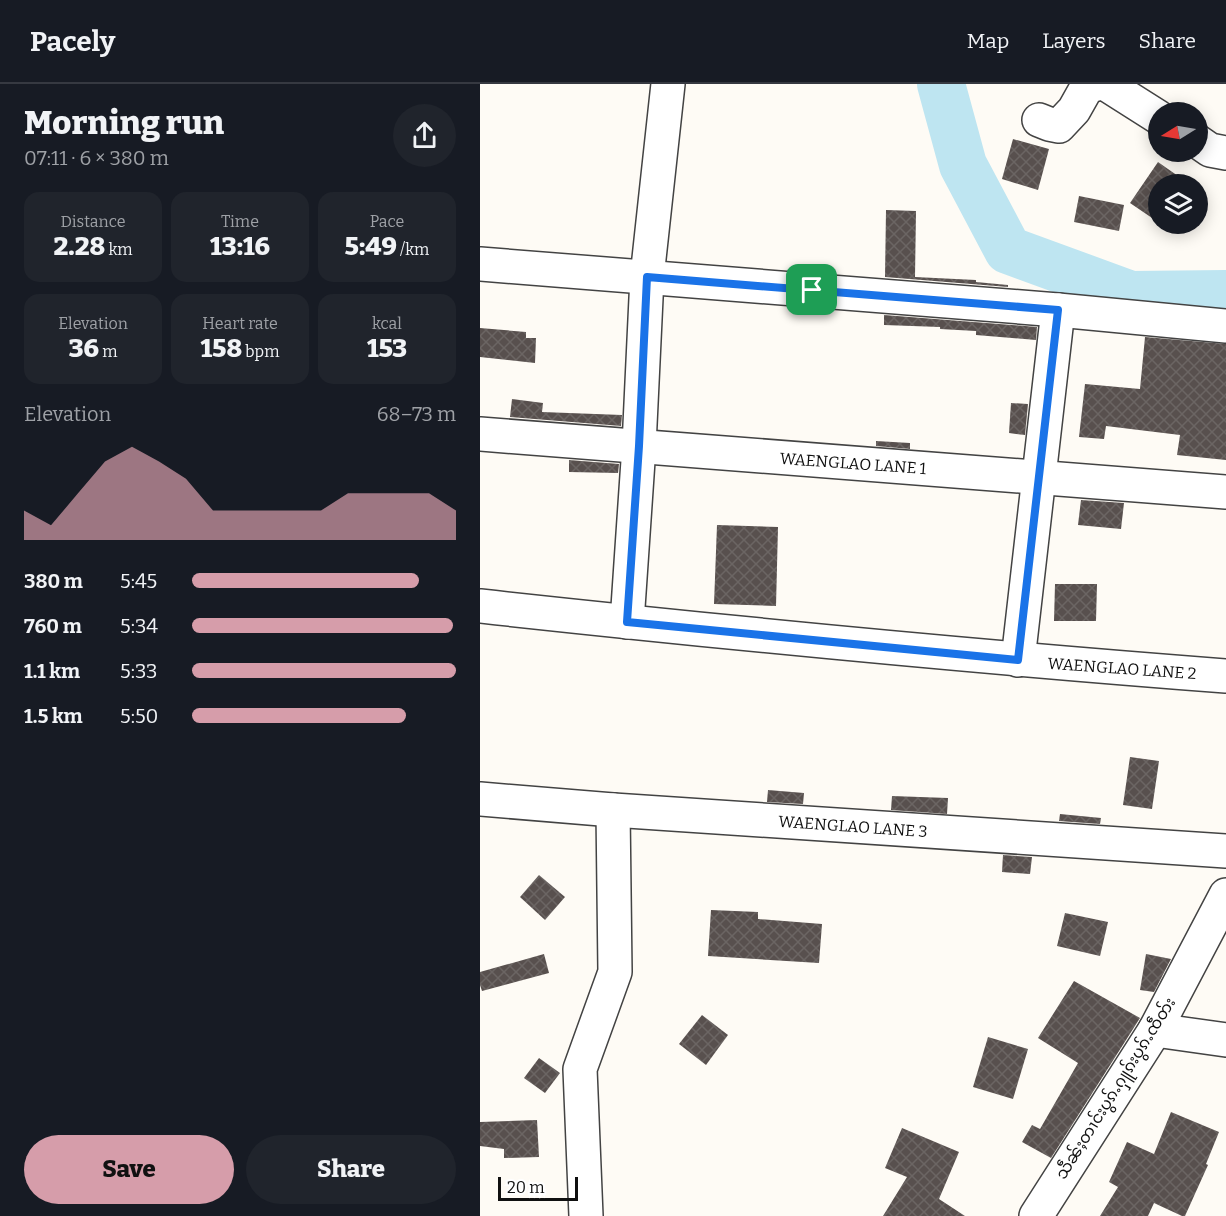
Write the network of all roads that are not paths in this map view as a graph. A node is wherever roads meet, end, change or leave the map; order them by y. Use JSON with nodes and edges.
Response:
{"nodes":[{"id":1,"x":668,"y":84,"type":"edge"},
{"id":2,"x":1097,"y":84,"type":"edge"},
{"id":3,"x":1106,"y":84,"type":"edge"},
{"id":4,"x":1148,"y":111,"type":"edge"},
{"id":5,"x":1039,"y":120,"type":"dead end"},
{"id":6,"x":1208,"y":149,"type":"edge"},
{"id":7,"x":1226,"y":153,"type":"edge"},
{"id":8,"x":480,"y":264,"type":"edge"},
{"id":9,"x":647,"y":277,"type":"junction"},
{"id":10,"x":1058,"y":310,"type":"junction"},
{"id":11,"x":1226,"y":327,"type":"edge"},
{"id":12,"x":480,"y":434,"type":"edge"},
{"id":13,"x":639,"y":446,"type":"junction"},
{"id":14,"x":1040,"y":477,"type":"junction"},
{"id":15,"x":1226,"y":492,"type":"edge"},
{"id":16,"x":480,"y":606,"type":"edge"},
{"id":17,"x":627,"y":622,"type":"junction"},
{"id":18,"x":1018,"y":660,"type":"junction"},
{"id":19,"x":1226,"y":676,"type":"edge"},
{"id":20,"x":480,"y":799,"type":"edge"},
{"id":21,"x":613,"y":810,"type":"junction"},
{"id":22,"x":1226,"y":850,"type":"edge"},
{"id":23,"x":1226,"y":895,"type":"edge"},
{"id":24,"x":1155,"y":1030,"type":"junction"},
{"id":25,"x":1226,"y":1040,"type":"edge"},
{"id":26,"x":586,"y":1216,"type":"edge"},
{"id":27,"x":1036,"y":1216,"type":"edge"}],
"edges":[{"from":1,"to":9,"type":"street"},
{"from":2,"to":5,"type":"street"},
{"from":3,"to":4,"type":"street"},
{"from":6,"to":7,"type":"street"},
{"from":8,"to":9,"type":"street"},
{"from":9,"to":10,"type":"street"},
{"from":9,"to":13,"type":"street"},
{"from":10,"to":11,"type":"street"},
{"from":10,"to":14,"type":"street"},
{"from":12,"to":13,"type":"street","name":"WAENGLAO LANE 1"},
{"from":13,"to":14,"type":"street","name":"WAENGLAO LANE 1"},
{"from":13,"to":17,"type":"street"},
{"from":14,"to":15,"type":"street","name":"WAENGLAO LANE 1"},
{"from":14,"to":18,"type":"street"},
{"from":16,"to":17,"type":"street","name":"WAENGLAO LANE 2"},
{"from":17,"to":18,"type":"street","name":"WAENGLAO LANE 2"},
{"from":18,"to":19,"type":"street","name":"WAENGLAO LANE 2"},
{"from":20,"to":21,"type":"street","name":"WAENGLAO LANE 3"},
{"from":21,"to":22,"type":"street","name":"WAENGLAO LANE 3"},
{"from":21,"to":26,"type":"street"},
{"from":23,"to":24,"type":"street","name":"သဵၼ်ႈတၢင်းပွၵ်ႉႁူၵ်းပွၵ်ႉၸဵတ်း"},
{"from":24,"to":25,"type":"street"},
{"from":24,"to":27,"type":"street","name":"သဵၼ်ႈတၢင်းပွၵ်ႉႁူၵ်းပွၵ်ႉၸဵတ်း"}]}
